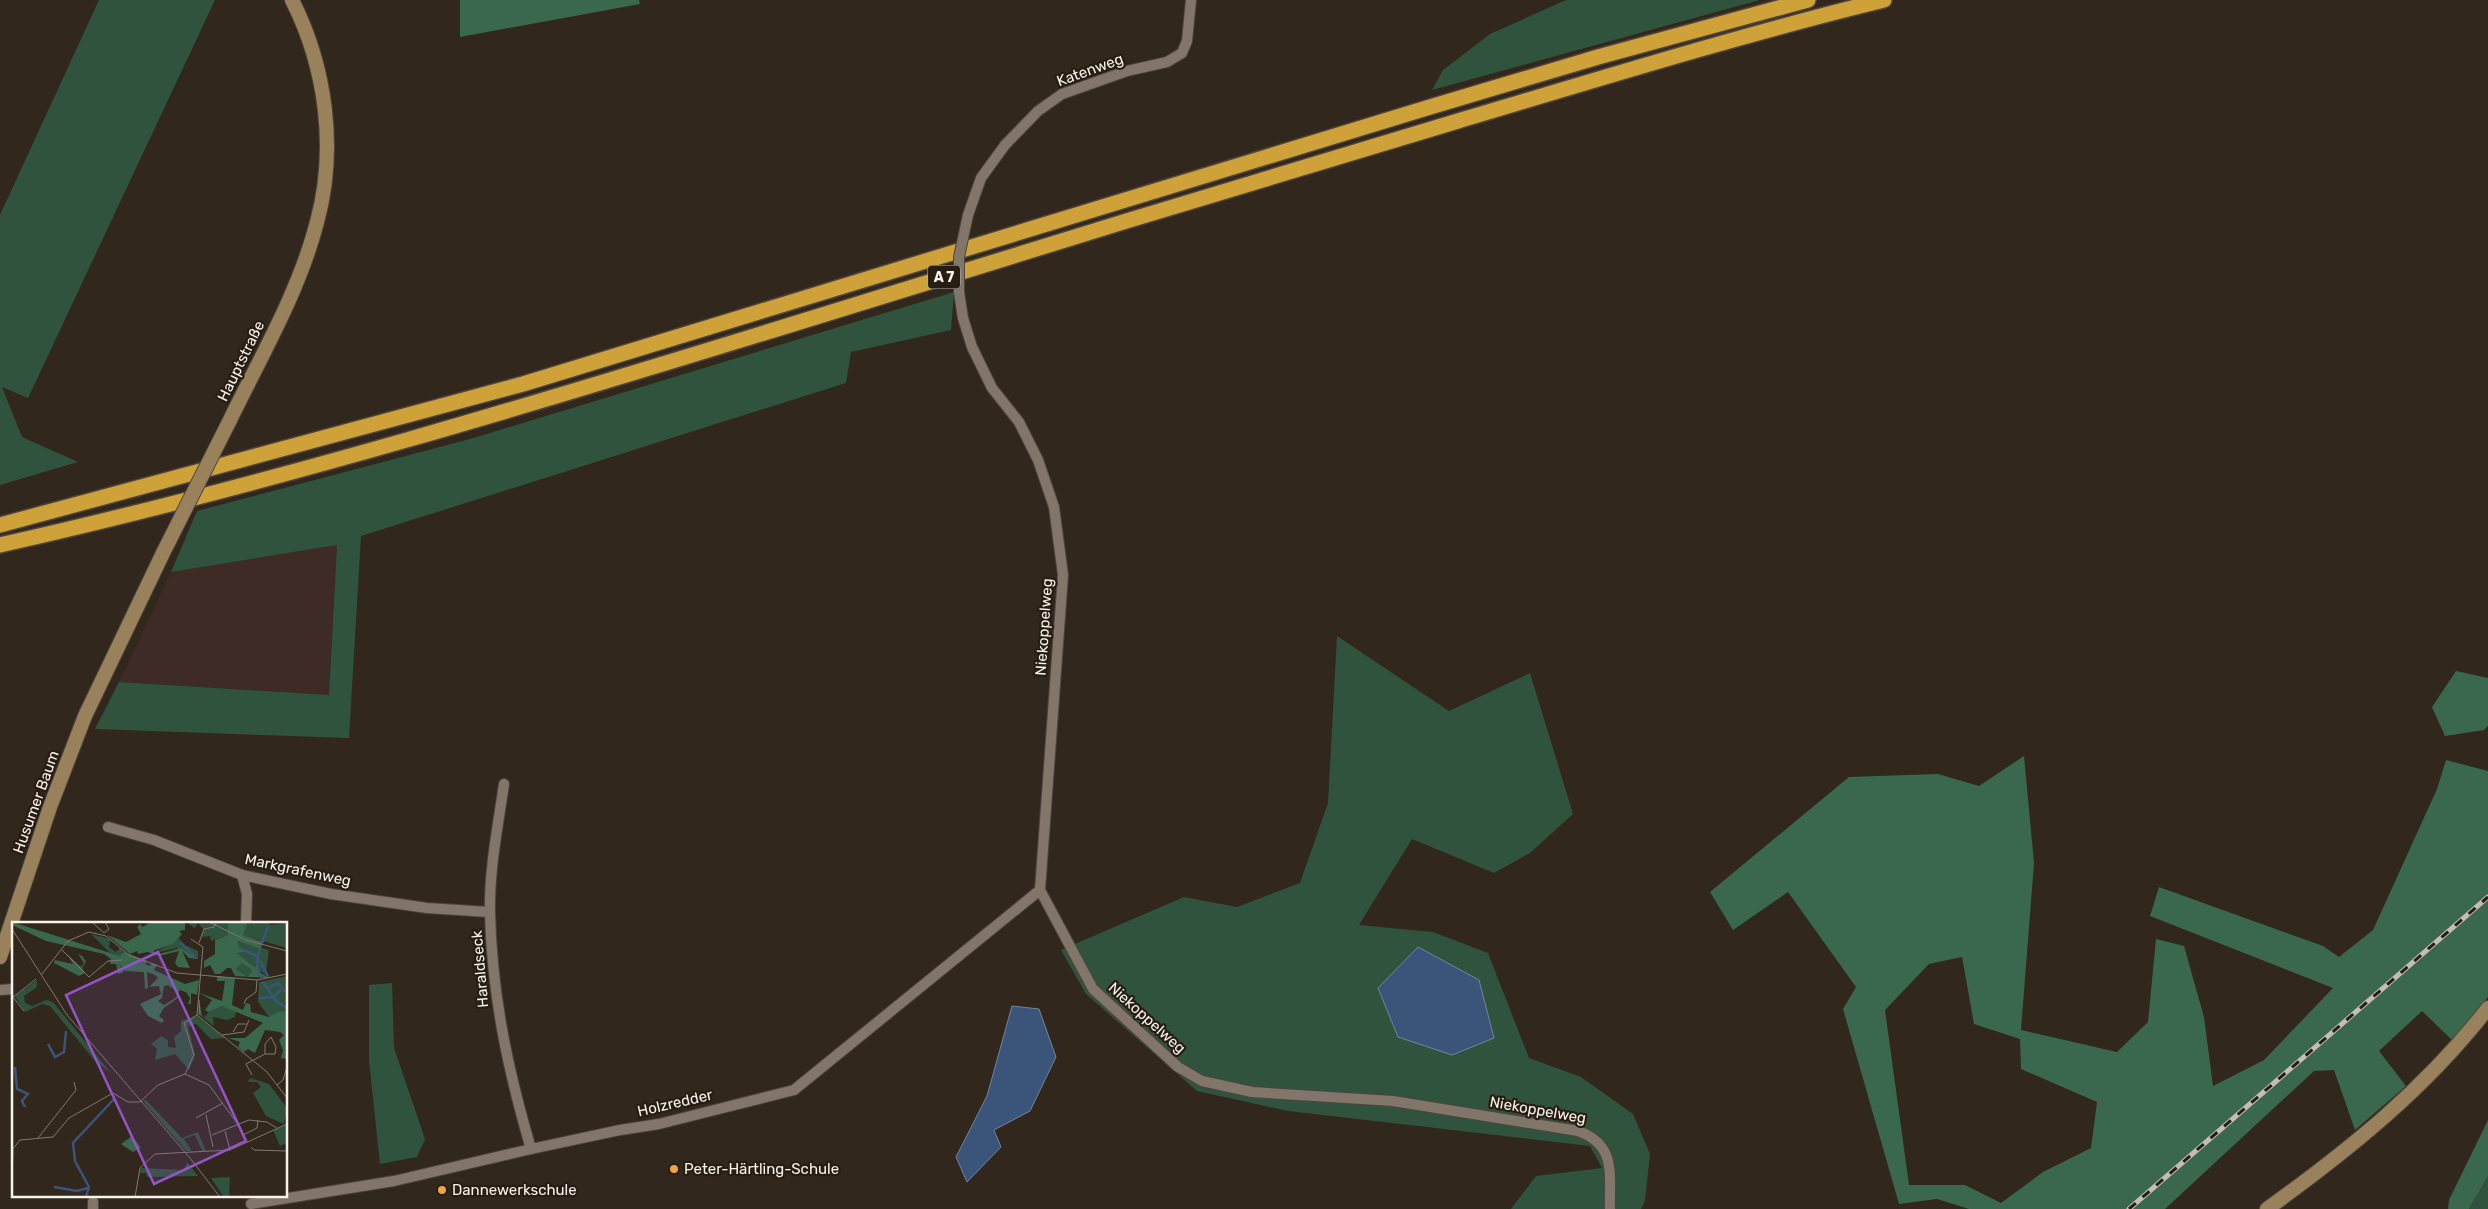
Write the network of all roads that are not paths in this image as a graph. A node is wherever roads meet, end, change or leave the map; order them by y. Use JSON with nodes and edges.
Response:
{"nodes":[{"id":1,"x":292,"y":0,"type":"edge"},
{"id":2,"x":1191,"y":0,"type":"edge"},
{"id":3,"x":1808,"y":0,"type":"edge"},
{"id":4,"x":1884,"y":0,"type":"edge"},
{"id":5,"x":1054,"y":507,"type":"joint"},
{"id":6,"x":0,"y":525,"type":"edge"},
{"id":7,"x":0,"y":545,"type":"edge"},
{"id":8,"x":85,"y":716,"type":"joint"},
{"id":9,"x":504,"y":784,"type":"dead end"},
{"id":10,"x":108,"y":827,"type":"dead end"},
{"id":11,"x":242,"y":875,"type":"junction"},
{"id":12,"x":1040,"y":890,"type":"junction"},
{"id":13,"x":490,"y":912,"type":"junction"},
{"id":14,"x":246,"y":922,"type":"edge"},
{"id":15,"x":0,"y":956,"type":"edge"},
{"id":16,"x":2488,"y":1008,"type":"edge"},
{"id":17,"x":531,"y":1149,"type":"junction"},
{"id":18,"x":251,"y":1203,"type":"edge"},
{"id":19,"x":1610,"y":1209,"type":"edge"},
{"id":20,"x":2267,"y":1209,"type":"edge"}],
"edges":[{"from":1,"to":8,"type":"street","name":"Hauptstraße","bridge":true},
{"from":2,"to":5,"type":"street","name":"Katenweg","bridge":true},
{"from":3,"to":6,"type":"highway","number":"A 7"},
{"from":4,"to":7,"type":"highway","number":"A 7"},
{"from":5,"to":12,"type":"street","name":"Niekoppelweg"},
{"from":8,"to":15,"type":"street","name":"Husumer Baum"},
{"from":9,"to":13,"type":"street","name":"Haraldseck"},
{"from":10,"to":11,"type":"street","name":"Markgrafenweg"},
{"from":11,"to":13,"type":"street","name":"Markgrafenweg"},
{"from":11,"to":14,"type":"street"},
{"from":12,"to":17,"type":"street","name":"Holzredder"},
{"from":12,"to":19,"type":"street","name":"Niekoppelweg"},
{"from":13,"to":17,"type":"street","name":"Haraldseck"},
{"from":16,"to":20,"type":"street"},
{"from":17,"to":18,"type":"street","name":"Holzredder"}]}
